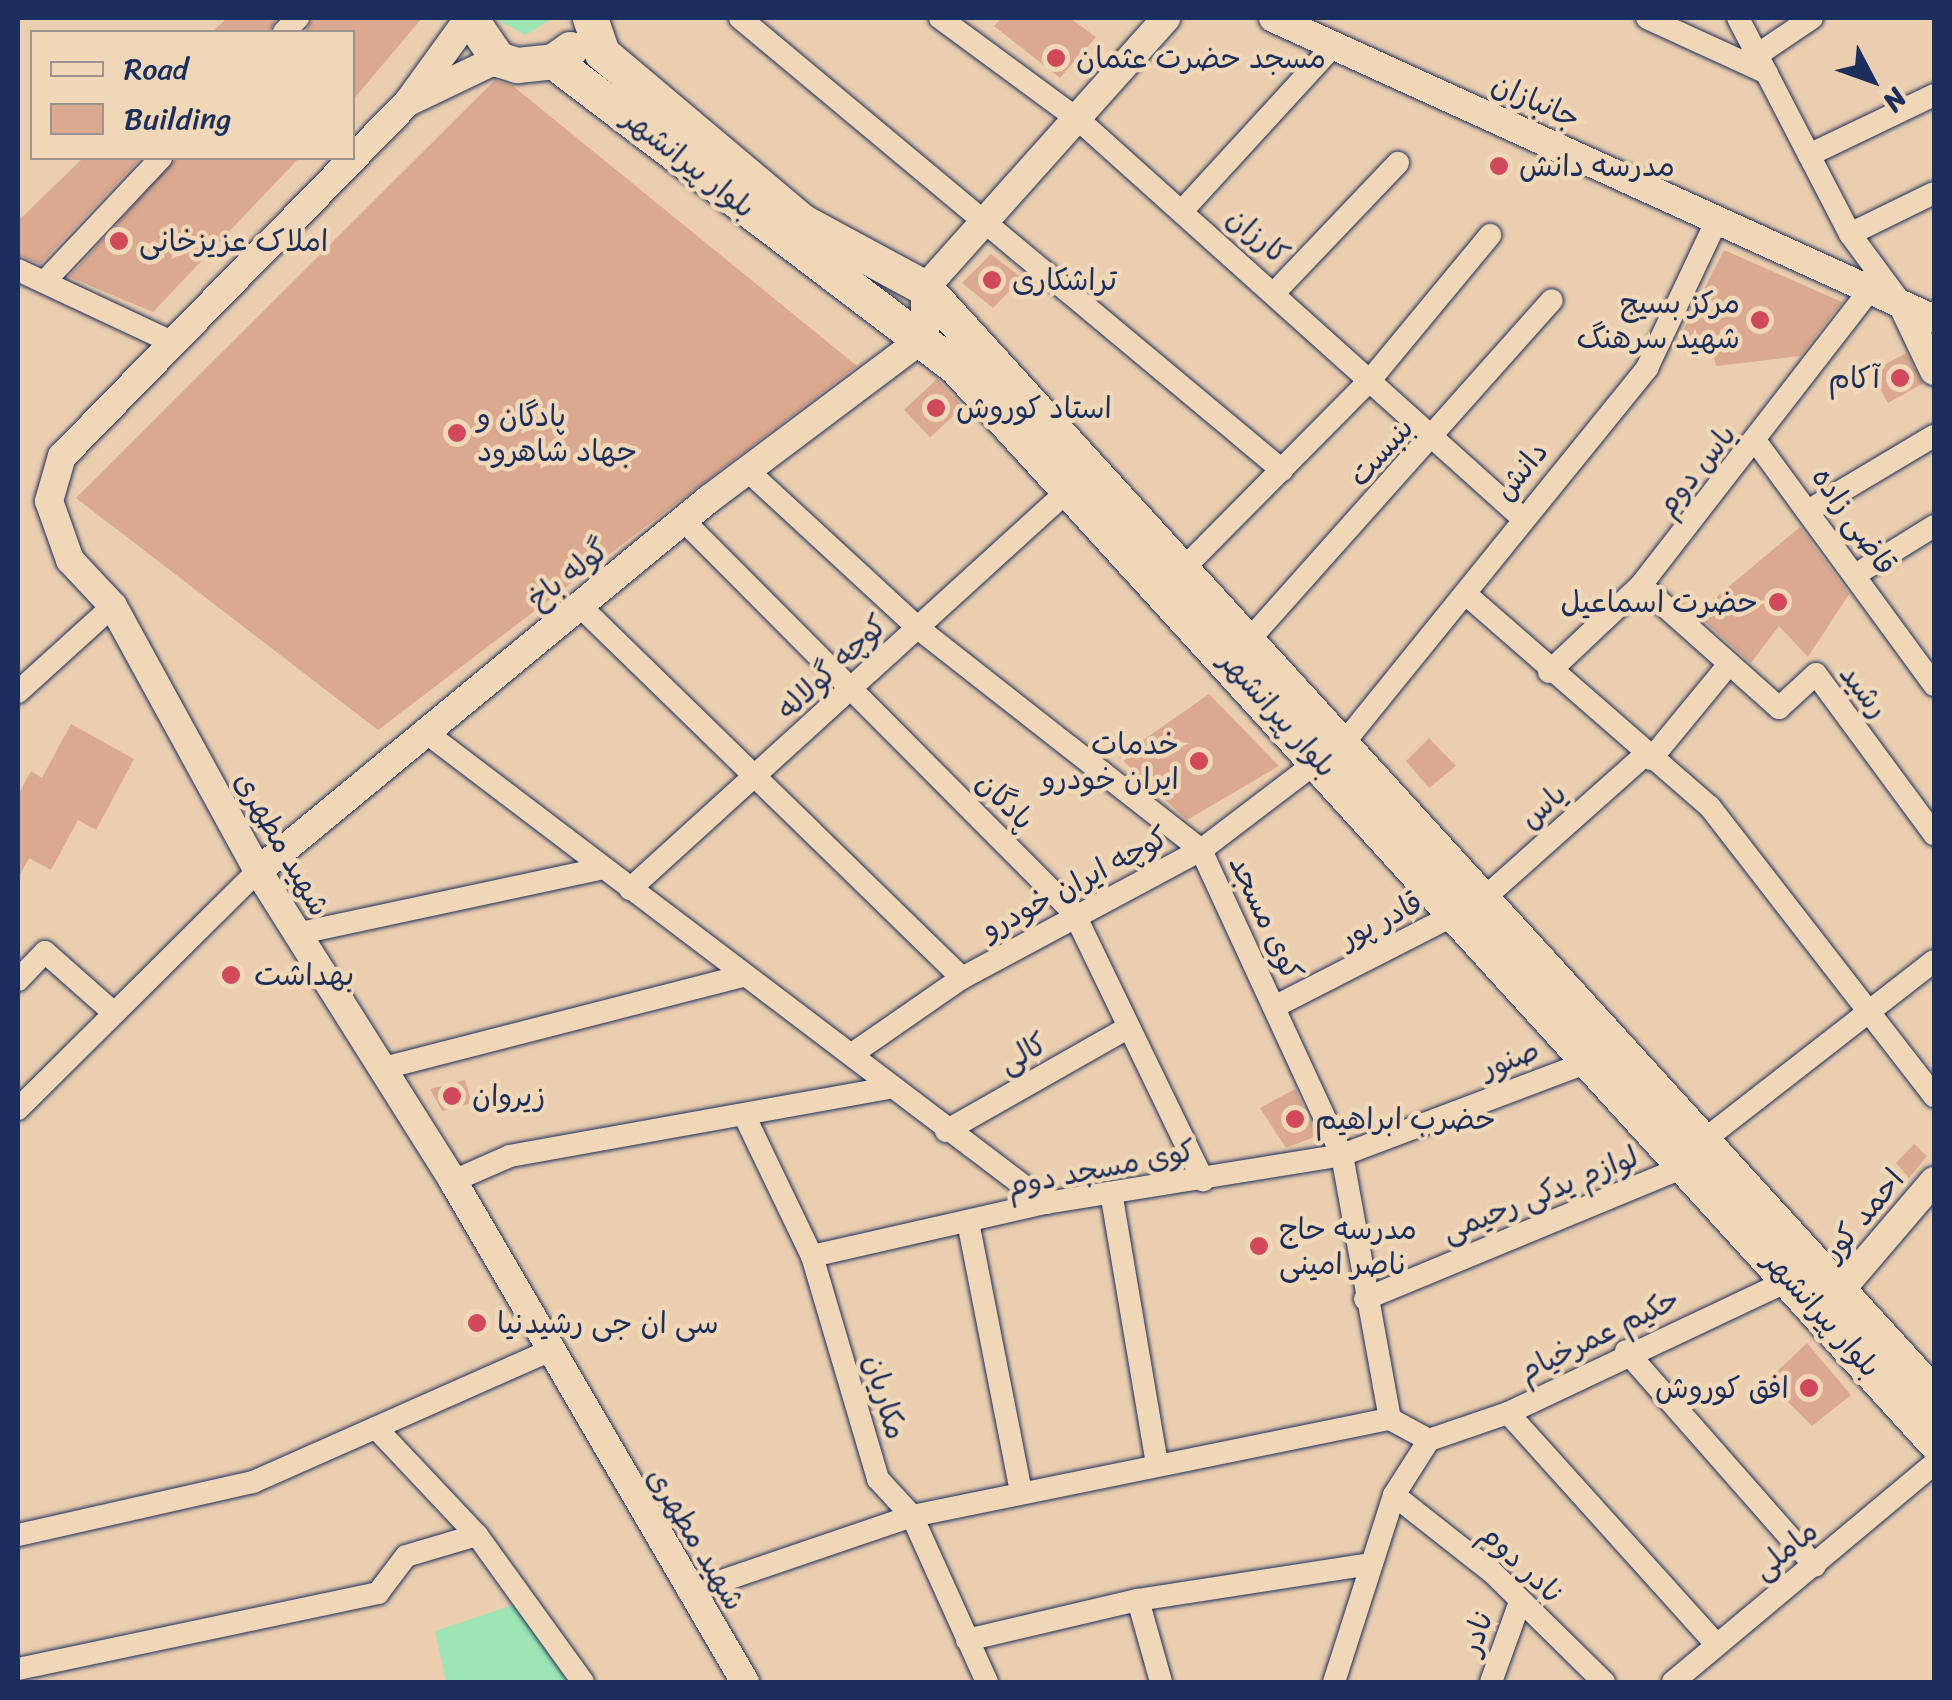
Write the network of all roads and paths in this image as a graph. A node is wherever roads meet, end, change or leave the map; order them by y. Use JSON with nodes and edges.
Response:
{"nodes":[{"id":1,"x":470,"y":18,"type":"edge"},
{"id":2,"x":588,"y":18,"type":"edge"},
{"id":3,"x":740,"y":18,"type":"edge"},
{"id":4,"x":940,"y":18,"type":"edge"},
{"id":5,"x":1166,"y":18,"type":"edge"},
{"id":6,"x":1273,"y":18,"type":"edge"},
{"id":7,"x":1647,"y":18,"type":"edge"},
{"id":8,"x":1738,"y":18,"type":"edge"},
{"id":9,"x":1812,"y":18,"type":"edge"},
{"id":10,"x":1686,"y":25,"type":"edge"},
{"id":11,"x":1334,"y":45,"type":"junction"},
{"id":12,"x":498,"y":59,"type":"junction"},
{"id":13,"x":553,"y":61,"type":"junction"},
{"id":14,"x":1762,"y":64,"type":"junction"},
{"id":15,"x":1934,"y":95,"type":"edge"},
{"id":16,"x":408,"y":102,"type":"junction"},
{"id":17,"x":1080,"y":121,"type":"junction"},
{"id":18,"x":1810,"y":155,"type":"junction"},
{"id":19,"x":355,"y":156,"type":"edge"},
{"id":20,"x":159,"y":160,"type":"edge"},
{"id":21,"x":351,"y":160,"type":"edge"},
{"id":22,"x":1398,"y":163,"type":"dead end"},
{"id":23,"x":1934,"y":193,"type":"edge"},
{"id":24,"x":1182,"y":212,"type":"junction"},
{"id":25,"x":988,"y":218,"type":"junction"},
{"id":26,"x":1718,"y":218,"type":"junction"},
{"id":27,"x":1850,"y":234,"type":"junction"},
{"id":28,"x":1490,"y":235,"type":"dead end"},
{"id":29,"x":18,"y":270,"type":"edge"},
{"id":30,"x":45,"y":281,"type":"junction"},
{"id":31,"x":925,"y":288,"type":"junction"},
{"id":32,"x":1871,"y":289,"type":"junction"},
{"id":33,"x":1276,"y":291,"type":"junction"},
{"id":34,"x":1552,"y":300,"type":"dead end"},
{"id":35,"x":1903,"y":306,"type":"junction"},
{"id":36,"x":1934,"y":319,"type":"edge"},
{"id":37,"x":925,"y":336,"type":"junction"},
{"id":38,"x":174,"y":342,"type":"junction"},
{"id":39,"x":1934,"y":370,"type":"edge"},
{"id":40,"x":1371,"y":379,"type":"junction"},
{"id":41,"x":1934,"y":436,"type":"edge"},
{"id":42,"x":1432,"y":440,"type":"junction"},
{"id":43,"x":1757,"y":443,"type":"junction"},
{"id":44,"x":1282,"y":470,"type":"junction"},
{"id":45,"x":749,"y":472,"type":"junction"},
{"id":46,"x":1073,"y":486,"type":"junction"},
{"id":47,"x":1813,"y":508,"type":"junction"},
{"id":48,"x":1521,"y":517,"type":"junction"},
{"id":49,"x":685,"y":522,"type":"junction"},
{"id":50,"x":1934,"y":526,"type":"edge"},
{"id":51,"x":1186,"y":566,"type":"junction"},
{"id":52,"x":1855,"y":575,"type":"junction"},
{"id":53,"x":1641,"y":585,"type":"junction"},
{"id":54,"x":1468,"y":596,"type":"junction"},
{"id":55,"x":114,"y":606,"type":"junction"},
{"id":56,"x":581,"y":607,"type":"junction"},
{"id":57,"x":918,"y":628,"type":"junction"},
{"id":58,"x":1249,"y":640,"type":"junction"},
{"id":59,"x":1729,"y":664,"type":"junction"},
{"id":60,"x":1548,"y":672,"type":"junction"},
{"id":61,"x":1931,"y":674,"type":"edge"},
{"id":62,"x":850,"y":691,"type":"junction"},
{"id":63,"x":18,"y":692,"type":"edge"},
{"id":64,"x":428,"y":734,"type":"junction"},
{"id":65,"x":1330,"y":752,"type":"junction"},
{"id":66,"x":1648,"y":757,"type":"junction"},
{"id":67,"x":755,"y":778,"type":"junction"},
{"id":68,"x":1934,"y":834,"type":"edge"},
{"id":69,"x":1202,"y":850,"type":"junction"},
{"id":70,"x":599,"y":869,"type":"junction"},
{"id":71,"x":258,"y":871,"type":"junction"},
{"id":72,"x":630,"y":889,"type":"junction"},
{"id":73,"x":1470,"y":908,"type":"junction"},
{"id":74,"x":1074,"y":912,"type":"junction"},
{"id":75,"x":296,"y":934,"type":"junction"},
{"id":76,"x":1934,"y":960,"type":"edge"},
{"id":77,"x":745,"y":976,"type":"junction"},
{"id":78,"x":962,"y":978,"type":"junction"},
{"id":79,"x":18,"y":980,"type":"edge"},
{"id":80,"x":1274,"y":1006,"type":"junction"},
{"id":81,"x":1867,"y":1010,"type":"junction"},
{"id":82,"x":114,"y":1014,"type":"junction"},
{"id":83,"x":1129,"y":1027,"type":"junction"},
{"id":84,"x":855,"y":1052,"type":"junction"},
{"id":85,"x":1588,"y":1062,"type":"junction"},
{"id":86,"x":380,"y":1070,"type":"junction"},
{"id":87,"x":888,"y":1088,"type":"junction"},
{"id":88,"x":1934,"y":1096,"type":"edge"},
{"id":89,"x":18,"y":1108,"type":"edge"},
{"id":90,"x":745,"y":1117,"type":"junction"},
{"id":91,"x":946,"y":1131,"type":"junction"},
{"id":92,"x":1693,"y":1154,"type":"junction"},
{"id":93,"x":1342,"y":1155,"type":"junction"},
{"id":94,"x":453,"y":1180,"type":"junction"},
{"id":95,"x":1203,"y":1180,"type":"junction"},
{"id":96,"x":1934,"y":1181,"type":"edge"},
{"id":97,"x":1112,"y":1198,"type":"junction"},
{"id":98,"x":1046,"y":1203,"type":"junction"},
{"id":99,"x":969,"y":1227,"type":"junction"},
{"id":100,"x":812,"y":1256,"type":"junction"},
{"id":101,"x":1792,"y":1278,"type":"junction"},
{"id":102,"x":1365,"y":1298,"type":"junction"},
{"id":103,"x":1832,"y":1301,"type":"junction"},
{"id":104,"x":548,"y":1351,"type":"junction"},
{"id":105,"x":1626,"y":1351,"type":"junction"},
{"id":106,"x":1934,"y":1395,"type":"edge"},
{"id":107,"x":1508,"y":1413,"type":"junction"},
{"id":108,"x":1390,"y":1419,"type":"junction"},
{"id":109,"x":376,"y":1428,"type":"junction"},
{"id":110,"x":1429,"y":1440,"type":"junction"},
{"id":111,"x":1934,"y":1441,"type":"edge"},
{"id":112,"x":1157,"y":1463,"type":"junction"},
{"id":113,"x":1934,"y":1464,"type":"edge"},
{"id":114,"x":1021,"y":1493,"type":"junction"},
{"id":115,"x":1394,"y":1495,"type":"junction"},
{"id":116,"x":912,"y":1516,"type":"junction"},
{"id":117,"x":18,"y":1535,"type":"edge"},
{"id":118,"x":478,"y":1535,"type":"junction"},
{"id":119,"x":1370,"y":1564,"type":"junction"},
{"id":120,"x":1815,"y":1566,"type":"junction"},
{"id":121,"x":689,"y":1592,"type":"junction"},
{"id":122,"x":1138,"y":1600,"type":"junction"},
{"id":123,"x":1520,"y":1602,"type":"junction"},
{"id":124,"x":967,"y":1640,"type":"junction"},
{"id":125,"x":1715,"y":1644,"type":"junction"},
{"id":126,"x":18,"y":1670,"type":"edge"},
{"id":127,"x":583,"y":1682,"type":"edge"},
{"id":128,"x":745,"y":1682,"type":"edge"},
{"id":129,"x":986,"y":1682,"type":"edge"},
{"id":130,"x":1161,"y":1682,"type":"edge"},
{"id":131,"x":1334,"y":1682,"type":"edge"},
{"id":132,"x":1491,"y":1682,"type":"edge"},
{"id":133,"x":1604,"y":1682,"type":"edge"},
{"id":134,"x":1673,"y":1682,"type":"edge"}],
"edges":[{"from":1,"to":12,"type":"main road"},
{"from":1,"to":16,"type":"street"},
{"from":2,"to":13,"type":"main road"},
{"from":2,"to":31,"type":"main road","name":"بلوار پیرانشهر"},
{"from":3,"to":25,"type":"street"},
{"from":4,"to":17,"type":"street","name":"کارزان"},
{"from":5,"to":17,"type":"street"},
{"from":6,"to":11,"type":"street","name":"جانبازان"},
{"from":7,"to":10,"type":"street"},
{"from":8,"to":14,"type":"street"},
{"from":9,"to":14,"type":"street"},
{"from":10,"to":14,"type":"street"},
{"from":11,"to":24,"type":"street"},
{"from":11,"to":26,"type":"street","name":"جانبازان"},
{"from":12,"to":13,"type":"main road"},
{"from":12,"to":16,"type":"street"},
{"from":13,"to":37,"type":"main road","name":"بلوار پیرانشهر"},
{"from":14,"to":18,"type":"street"},
{"from":15,"to":18,"type":"street"},
{"from":16,"to":19,"type":"street","name":"شهید مطهری"},
{"from":17,"to":24,"type":"street","name":"کارزان"},
{"from":17,"to":25,"type":"street"},
{"from":18,"to":27,"type":"street"},
{"from":20,"to":30,"type":"street"},
{"from":21,"to":38,"type":"street","name":"شهید مطهری"},
{"from":22,"to":33,"type":"street"},
{"from":23,"to":27,"type":"street"},
{"from":24,"to":33,"type":"street","name":"کارزان"},
{"from":25,"to":31,"type":"street"},
{"from":25,"to":44,"type":"street"},
{"from":26,"to":32,"type":"street","name":"جانبازان"},
{"from":26,"to":48,"type":"street","name":"دانش"},
{"from":27,"to":35,"type":"street"},
{"from":28,"to":40,"type":"street"},
{"from":29,"to":30,"type":"street"},
{"from":30,"to":38,"type":"street"},
{"from":31,"to":37,"type":"street"},
{"from":31,"to":51,"type":"main road","name":"بلوار پیرانشهر"},
{"from":32,"to":35,"type":"street","name":"جانبازان"},
{"from":32,"to":43,"type":"street","name":"یاس دوم"},
{"from":33,"to":40,"type":"street","name":"کارزان"},
{"from":34,"to":42,"type":"street","name":"بنبست"},
{"from":35,"to":36,"type":"street","name":"جانبازان"},
{"from":35,"to":39,"type":"street"},
{"from":37,"to":45,"type":"street","name":"گوله باخ"},
{"from":37,"to":46,"type":"main road","name":"بلوار پیرانشهر"},
{"from":38,"to":55,"type":"street","name":"شهید مطهری"},
{"from":40,"to":42,"type":"street","name":"کارزان"},
{"from":40,"to":44,"type":"street"},
{"from":41,"to":47,"type":"street"},
{"from":42,"to":48,"type":"street","name":"کارزان"},
{"from":42,"to":58,"type":"street","name":"بنبست"},
{"from":43,"to":47,"type":"street","name":"قاضی زاده"},
{"from":43,"to":53,"type":"street","name":"یاس دوم"},
{"from":44,"to":51,"type":"street"},
{"from":45,"to":49,"type":"street","name":"گوله باخ"},
{"from":45,"to":57,"type":"street","name":"کوی مسجد"},
{"from":46,"to":57,"type":"street","name":"کوچه گولاله"},
{"from":46,"to":65,"type":"main road","name":"بلوار پیرانشهر"},
{"from":47,"to":52,"type":"street","name":"قاضی زاده"},
{"from":48,"to":54,"type":"street","name":"دانش"},
{"from":49,"to":56,"type":"street","name":"گوله باخ"},
{"from":49,"to":62,"type":"street","name":"پادگان"},
{"from":50,"to":52,"type":"street"},
{"from":51,"to":58,"type":"main road","name":"بلوار پیرانشهر"},
{"from":52,"to":61,"type":"street","name":"قاضی زاده"},
{"from":53,"to":59,"type":"street","name":"رشید"},
{"from":53,"to":60,"type":"street","name":"یاس دوم"},
{"from":54,"to":60,"type":"street"},
{"from":54,"to":65,"type":"street","name":"دانش"},
{"from":55,"to":63,"type":"street"},
{"from":55,"to":71,"type":"street","name":"شهید مطهری"},
{"from":56,"to":64,"type":"street","name":"گوله باخ"},
{"from":56,"to":67,"type":"street"},
{"from":57,"to":62,"type":"street","name":"کوچه گولاله"},
{"from":57,"to":69,"type":"street","name":"کوی مسجد"},
{"from":58,"to":65,"type":"main road","name":"بلوار پیرانشهر"},
{"from":59,"to":66,"type":"street","name":"یاس"},
{"from":59,"to":68,"type":"street","name":"رشید"},
{"from":60,"to":66,"type":"street"},
{"from":62,"to":67,"type":"street","name":"کوچه گولاله"},
{"from":62,"to":74,"type":"street","name":"پادگان"},
{"from":64,"to":70,"type":"street"},
{"from":64,"to":71,"type":"street","name":"گوله باخ"},
{"from":65,"to":69,"type":"street","name":"کوچه ایران خودرو"},
{"from":65,"to":73,"type":"main road","name":"بلوار پیرانشهر"},
{"from":66,"to":73,"type":"street","name":"یاس"},
{"from":66,"to":81,"type":"street"},
{"from":67,"to":72,"type":"street","name":"کوچه گولاله"},
{"from":67,"to":78,"type":"street"},
{"from":69,"to":74,"type":"street","name":"کوچه ایران خودرو"},
{"from":69,"to":80,"type":"street","name":"کوی مسجد"},
{"from":70,"to":72,"type":"street"},
{"from":70,"to":75,"type":"street"},
{"from":71,"to":75,"type":"street","name":"شهید مطهری"},
{"from":71,"to":82,"type":"street"},
{"from":72,"to":77,"type":"street"},
{"from":73,"to":80,"type":"street","name":"قادر پور"},
{"from":73,"to":85,"type":"main road","name":"بلوار پیرانشهر"},
{"from":73,"to":92,"type":"main road","name":"بلوار پیرانشهر"},
{"from":74,"to":78,"type":"street","name":"کوچه ایران خودرو"},
{"from":74,"to":83,"type":"street","name":"پادگان"},
{"from":75,"to":86,"type":"street","name":"شهید مطهری"},
{"from":76,"to":81,"type":"street","name":"لوازم یدکی رحیمی"},
{"from":77,"to":84,"type":"street"},
{"from":77,"to":86,"type":"street"},
{"from":78,"to":84,"type":"street","name":"کوچه ایران خودرو"},
{"from":79,"to":82,"type":"street"},
{"from":80,"to":93,"type":"street","name":"کوی مسجد"},
{"from":81,"to":88,"type":"street"},
{"from":81,"to":92,"type":"street","name":"لوازم یدکی رحیمی"},
{"from":82,"to":89,"type":"street"},
{"from":83,"to":91,"type":"street","name":"کالی"},
{"from":83,"to":95,"type":"street","name":"پادگان"},
{"from":84,"to":87,"type":"street"},
{"from":85,"to":92,"type":"main road","name":"بلوار پیرانشهر"},
{"from":85,"to":93,"type":"street","name":"صنور"},
{"from":86,"to":94,"type":"street","name":"شهید مطهری"},
{"from":87,"to":90,"type":"street"},
{"from":87,"to":91,"type":"street"},
{"from":90,"to":94,"type":"street"},
{"from":90,"to":100,"type":"street","name":"مکاریان"},
{"from":91,"to":98,"type":"street"},
{"from":92,"to":101,"type":"main road","name":"بلوار پیرانشهر"},
{"from":92,"to":102,"type":"street","name":"لوازم یدکی رحیمی"},
{"from":92,"to":103,"type":"main road","name":"بلوار پیرانشهر"},
{"from":93,"to":95,"type":"street","name":"کوی مسجد دوم"},
{"from":93,"to":102,"type":"street","name":"کوی مسجد"},
{"from":94,"to":104,"type":"street","name":"شهید مطهری"},
{"from":95,"to":97,"type":"street","name":"کوی مسجد دوم"},
{"from":96,"to":103,"type":"street","name":"احمد کور"},
{"from":97,"to":98,"type":"street","name":"کوی مسجد دوم"},
{"from":97,"to":112,"type":"street"},
{"from":98,"to":99,"type":"street","name":"کوی مسجد دوم"},
{"from":99,"to":100,"type":"street","name":"کوی مسجد دوم"},
{"from":99,"to":114,"type":"street"},
{"from":100,"to":116,"type":"street","name":"مکاریان"},
{"from":101,"to":103,"type":"main road","name":"بلوار پیرانشهر"},
{"from":101,"to":105,"type":"street","name":"حکیم عمرخیام"},
{"from":102,"to":108,"type":"street","name":"کوی مسجد"},
{"from":103,"to":106,"type":"main road","name":"بلوار پیرانشهر"},
{"from":103,"to":111,"type":"main road","name":"بلوار پیرانشهر"},
{"from":104,"to":109,"type":"street"},
{"from":104,"to":121,"type":"street","name":"شهید مطهری"},
{"from":105,"to":107,"type":"street","name":"حکیم عمرخیام"},
{"from":105,"to":120,"type":"street"},
{"from":107,"to":110,"type":"street","name":"حکیم عمرخیام"},
{"from":107,"to":125,"type":"street"},
{"from":108,"to":110,"type":"street"},
{"from":108,"to":112,"type":"street"},
{"from":109,"to":117,"type":"street"},
{"from":109,"to":118,"type":"street"},
{"from":110,"to":115,"type":"street"},
{"from":112,"to":114,"type":"street"},
{"from":113,"to":120,"type":"street","name":"ماملی"},
{"from":114,"to":116,"type":"street"},
{"from":115,"to":119,"type":"street"},
{"from":115,"to":123,"type":"street","name":"نادر دوم"},
{"from":116,"to":121,"type":"street"},
{"from":116,"to":124,"type":"street","name":"مکاریان"},
{"from":118,"to":126,"type":"street"},
{"from":118,"to":127,"type":"street"},
{"from":119,"to":122,"type":"street"},
{"from":119,"to":131,"type":"street"},
{"from":120,"to":125,"type":"street","name":"ماملی"},
{"from":121,"to":128,"type":"street","name":"شهید مطهری"},
{"from":122,"to":124,"type":"street"},
{"from":122,"to":130,"type":"street"},
{"from":123,"to":132,"type":"street","name":"نادر"},
{"from":123,"to":133,"type":"street","name":"نادر دوم"},
{"from":124,"to":129,"type":"street","name":"مکاریان"},
{"from":125,"to":134,"type":"street","name":"ماملی"}]}
